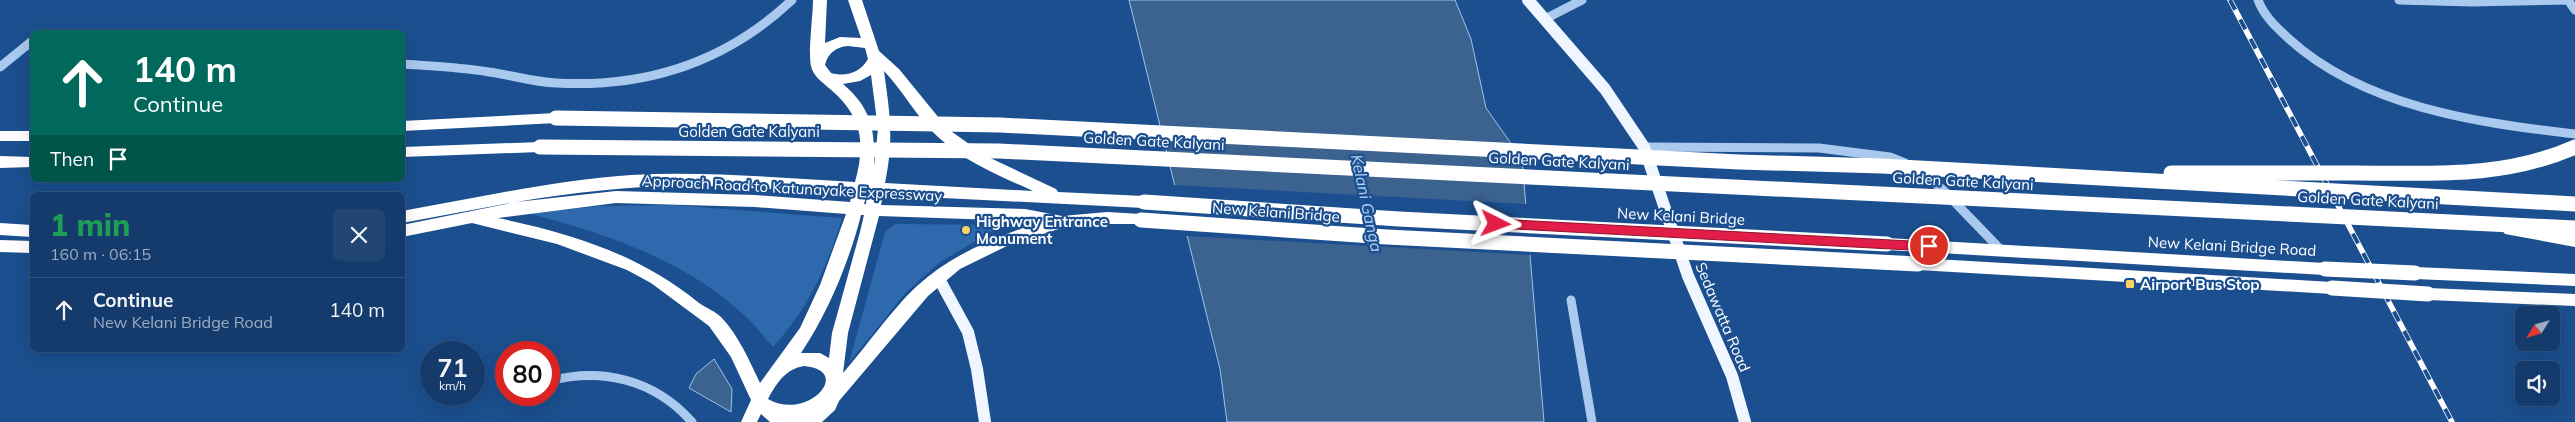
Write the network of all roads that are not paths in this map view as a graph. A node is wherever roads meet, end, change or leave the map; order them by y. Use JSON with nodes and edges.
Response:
{"nodes":[{"id":1,"x":792,"y":0,"type":"edge"},
{"id":2,"x":820,"y":0,"type":"edge"},
{"id":3,"x":855,"y":0,"type":"edge"},
{"id":4,"x":1528,"y":0,"type":"edge"},
{"id":5,"x":1582,"y":0,"type":"edge"},
{"id":6,"x":2258,"y":0,"type":"edge"},
{"id":7,"x":2399,"y":0,"type":"edge"},
{"id":8,"x":2575,"y":10,"type":"edge"},
{"id":9,"x":1545,"y":18,"type":"junction"},
{"id":10,"x":30,"y":43,"type":"edge"},
{"id":11,"x":873,"y":51,"type":"junction"},
{"id":12,"x":405,"y":64,"type":"edge"},
{"id":13,"x":0,"y":67,"type":"edge"},
{"id":14,"x":820,"y":68,"type":"junction"},
{"id":15,"x":405,"y":126,"type":"edge"},
{"id":16,"x":2575,"y":134,"type":"edge"},
{"id":17,"x":0,"y":136,"type":"edge"},
{"id":18,"x":30,"y":136,"type":"edge"},
{"id":19,"x":1644,"y":146,"type":"junction"},
{"id":20,"x":2575,"y":146,"type":"edge"},
{"id":21,"x":405,"y":152,"type":"edge"},
{"id":22,"x":0,"y":162,"type":"edge"},
{"id":23,"x":30,"y":162,"type":"edge"},
{"id":24,"x":1982,"y":172,"type":"junction"},
{"id":25,"x":1057,"y":196,"type":"junction"},
{"id":26,"x":2575,"y":204,"type":"edge"},
{"id":27,"x":405,"y":216,"type":"edge"},
{"id":28,"x":471,"y":218,"type":"junction"},
{"id":29,"x":1062,"y":222,"type":"junction"},
{"id":30,"x":2462,"y":222,"type":"junction"},
{"id":31,"x":2575,"y":228,"type":"edge"},
{"id":32,"x":0,"y":229,"type":"edge"},
{"id":33,"x":30,"y":231,"type":"edge"},
{"id":34,"x":405,"y":231,"type":"edge"},
{"id":35,"x":2575,"y":241,"type":"edge"},
{"id":36,"x":1886,"y":244,"type":"joint"},
{"id":37,"x":0,"y":246,"type":"edge"},
{"id":38,"x":30,"y":247,"type":"edge"},
{"id":39,"x":2001,"y":250,"type":"junction"},
{"id":40,"x":938,"y":277,"type":"junction"},
{"id":41,"x":2575,"y":280,"type":"edge"},
{"id":42,"x":1572,"y":300,"type":"dead end"},
{"id":43,"x":2575,"y":300,"type":"edge"},
{"id":44,"x":782,"y":366,"type":"junction"},
{"id":45,"x":560,"y":378,"type":"edge"},
{"id":46,"x":834,"y":387,"type":"junction"},
{"id":47,"x":760,"y":401,"type":"junction"},
{"id":48,"x":810,"y":421,"type":"edge"},
{"id":49,"x":692,"y":422,"type":"edge"},
{"id":50,"x":749,"y":422,"type":"edge"},
{"id":51,"x":793,"y":422,"type":"edge"},
{"id":52,"x":985,"y":422,"type":"edge"},
{"id":53,"x":1592,"y":422,"type":"edge"},
{"id":54,"x":1744,"y":422,"type":"edge"}],
"edges":[{"from":1,"to":12,"type":"street"},
{"from":2,"to":14,"type":"highway"},
{"from":3,"to":11,"type":"highway"},
{"from":4,"to":9,"type":"main road","name":"Sedawatta Road"},
{"from":5,"to":9,"type":"street"},
{"from":6,"to":16,"type":"street"},
{"from":7,"to":8,"type":"street"},
{"from":9,"to":19,"type":"main road","name":"Sedawatta Road"},
{"from":10,"to":13,"type":"street"},
{"from":11,"to":14,"type":"highway"},
{"from":11,"to":14,"type":"highway"},
{"from":11,"to":25,"type":"highway"},
{"from":11,"to":46,"type":"highway"},
{"from":14,"to":44,"type":"highway"},
{"from":15,"to":24,"type":"highway","name":"Golden Gate Kalyani","bridge":true},
{"from":17,"to":18,"type":"highway"},
{"from":19,"to":39,"type":"street"},
{"from":19,"to":54,"type":"main road","name":"Sedawatta Road"},
{"from":20,"to":24,"type":"highway","bridge":true},
{"from":21,"to":30,"type":"highway","name":"Golden Gate Kalyani","bridge":true},
{"from":22,"to":23,"type":"highway"},
{"from":24,"to":26,"type":"highway","name":"Golden Gate Kalyani","bridge":true},
{"from":25,"to":27,"type":"highway","name":"Approach Road to Katunayake Expressway"},
{"from":25,"to":36,"type":"highway","name":"New Kelani Bridge","bridge":true},
{"from":28,"to":29,"type":"highway","name":"Approach Road to Katunayake Expressway"},
{"from":28,"to":34,"type":"highway","name":"Approach Road to Katunayake Expressway"},
{"from":28,"to":47,"type":"highway"},
{"from":29,"to":40,"type":"highway"},
{"from":29,"to":43,"type":"highway","name":"New Kelani Bridge","bridge":true},
{"from":30,"to":31,"type":"highway","name":"Golden Gate Kalyani","bridge":true},
{"from":30,"to":35,"type":"highway","bridge":true},
{"from":32,"to":33,"type":"highway"},
{"from":36,"to":39,"type":"highway","name":"New Kelani Bridge Road"},
{"from":37,"to":38,"type":"highway"},
{"from":39,"to":41,"type":"highway","name":"New Kelani Bridge Road","bridge":true},
{"from":40,"to":46,"type":"highway"},
{"from":40,"to":52,"type":"main road"},
{"from":42,"to":53,"type":"street"},
{"from":44,"to":46,"type":"highway"},
{"from":44,"to":47,"type":"highway"},
{"from":45,"to":49,"type":"street"},
{"from":46,"to":48,"type":"highway"},
{"from":47,"to":50,"type":"highway"},
{"from":47,"to":51,"type":"highway"}]}
